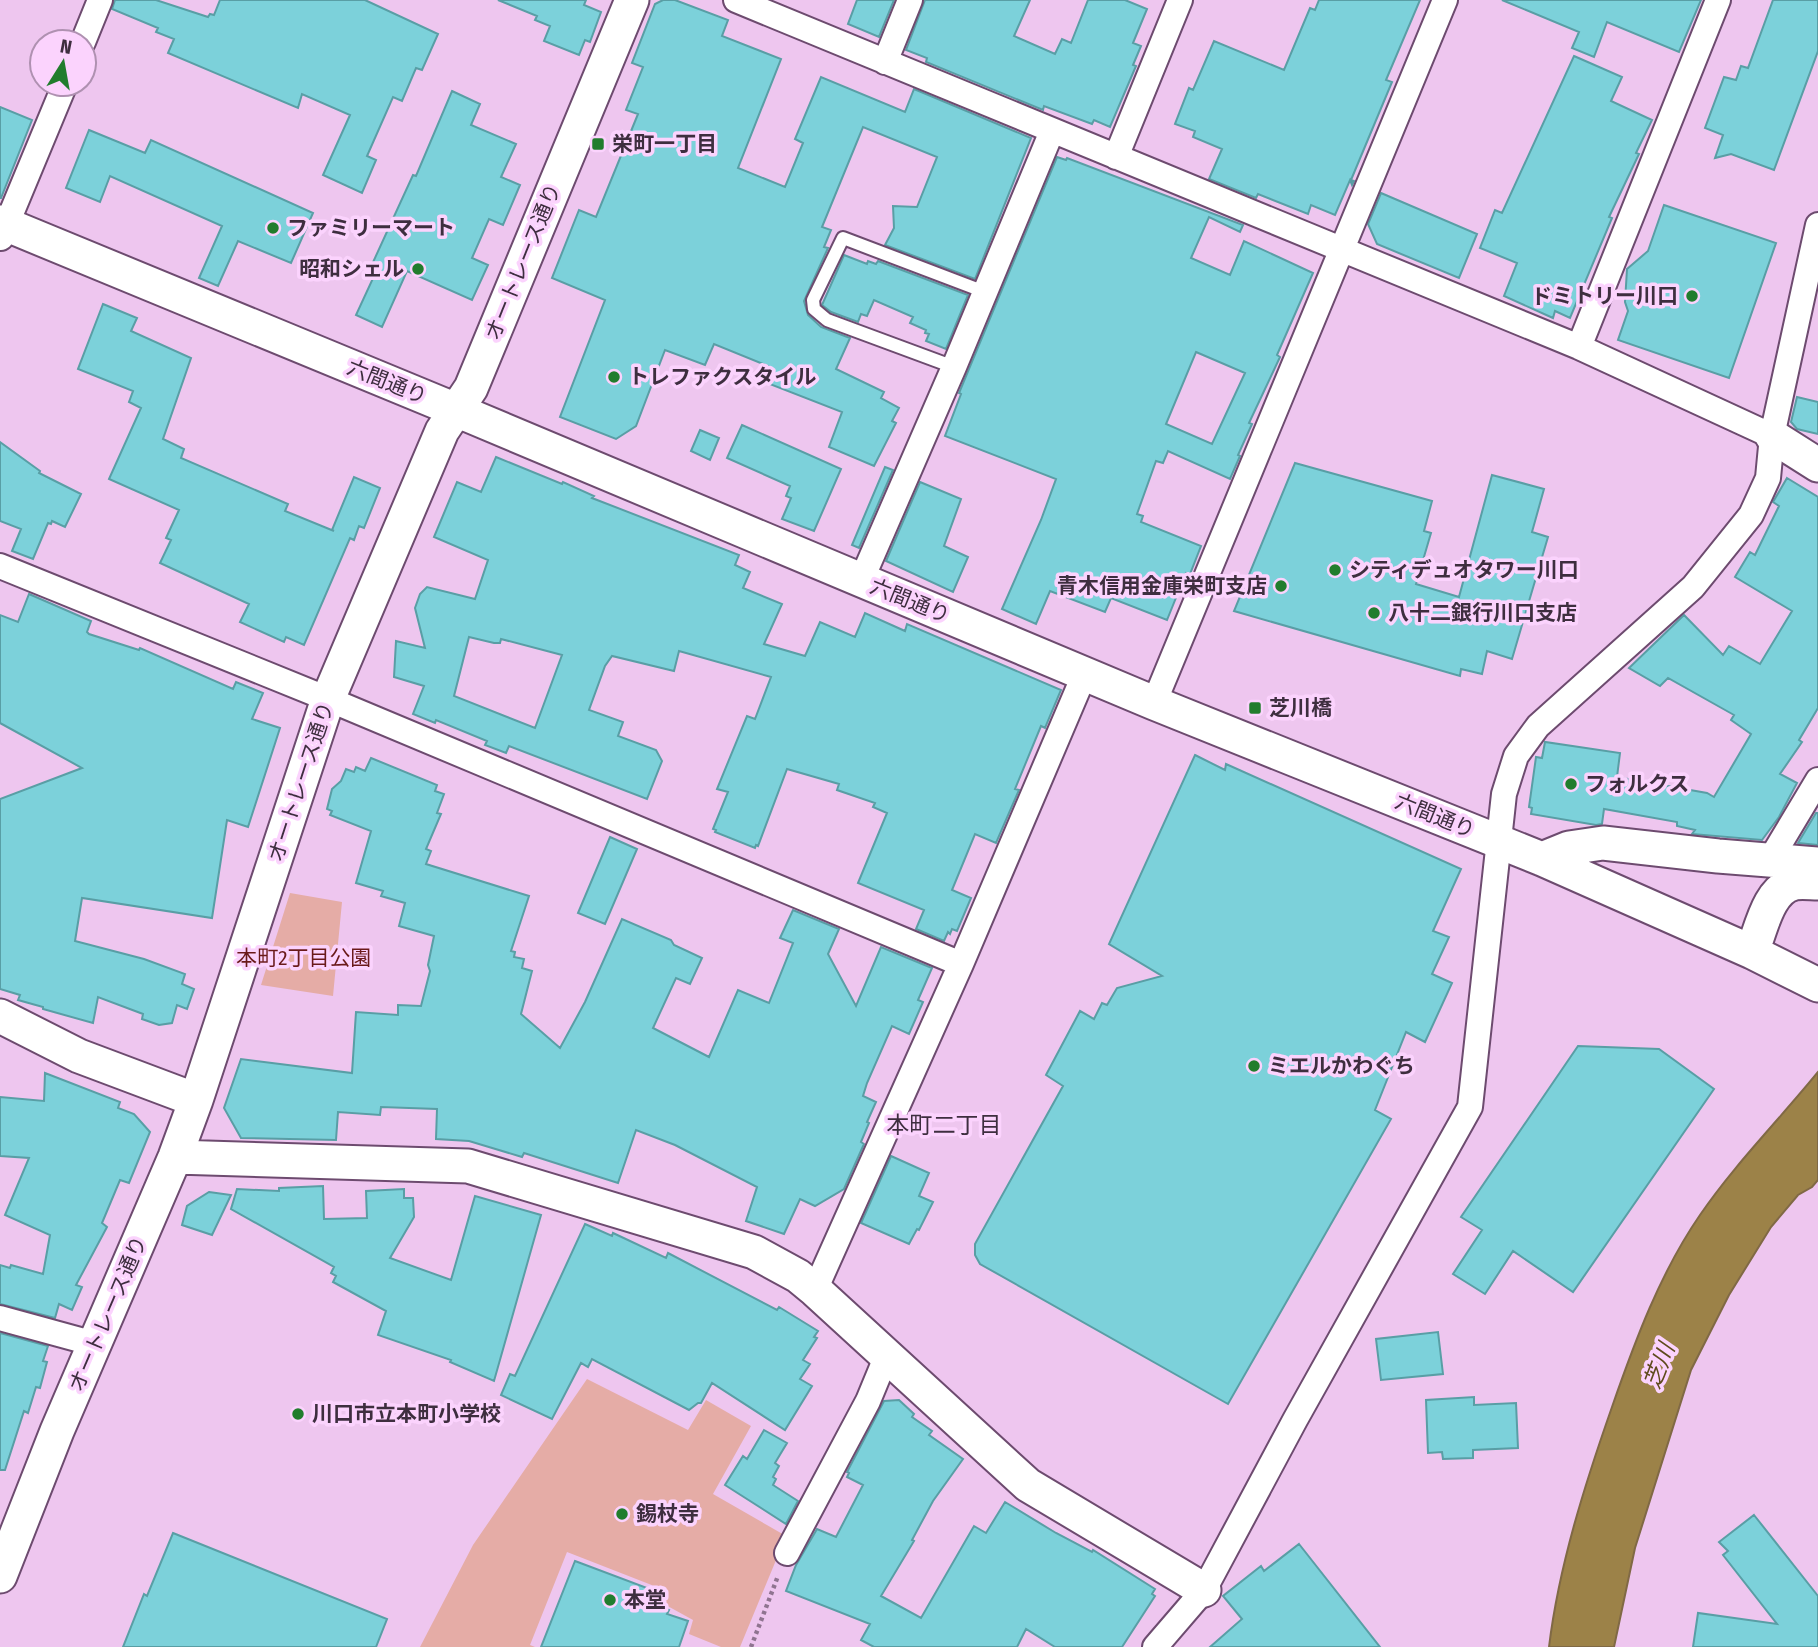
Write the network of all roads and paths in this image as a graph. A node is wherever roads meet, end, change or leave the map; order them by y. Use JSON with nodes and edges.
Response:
{"nodes":[{"id":1,"x":100,"y":0,"type":"edge"},
{"id":2,"x":632,"y":0,"type":"edge"},
{"id":3,"x":736,"y":0,"type":"edge"},
{"id":4,"x":911,"y":0,"type":"edge"},
{"id":5,"x":1180,"y":0,"type":"edge"},
{"id":6,"x":1445,"y":0,"type":"edge"},
{"id":7,"x":1718,"y":0,"type":"edge"},
{"id":8,"x":89,"y":28,"type":"edge"},
{"id":9,"x":885,"y":62,"type":"junction"},
{"id":10,"x":59,"y":98,"type":"edge"},
{"id":11,"x":1052,"y":131,"type":"junction"},
{"id":12,"x":1116,"y":157,"type":"junction"},
{"id":13,"x":1818,"y":225,"type":"edge"},
{"id":14,"x":2,"y":229,"type":"edge"},
{"id":15,"x":1342,"y":249,"type":"junction"},
{"id":16,"x":985,"y":292,"type":"junction"},
{"id":17,"x":1579,"y":347,"type":"junction"},
{"id":18,"x":954,"y":368,"type":"junction"},
{"id":19,"x":456,"y":410,"type":"junction"},
{"id":20,"x":1772,"y":436,"type":"junction"},
{"id":21,"x":1818,"y":465,"type":"edge"},
{"id":22,"x":0,"y":566,"type":"edge"},
{"id":23,"x":861,"y":580,"type":"junction"},
{"id":24,"x":1086,"y":673,"type":"junction"},
{"id":25,"x":328,"y":699,"type":"junction"},
{"id":26,"x":1154,"y":703,"type":"junction"},
{"id":27,"x":1818,"y":780,"type":"edge"},
{"id":28,"x":1498,"y":841,"type":"junction"},
{"id":29,"x":1542,"y":859,"type":"junction"},
{"id":30,"x":1770,"y":860,"type":"junction"},
{"id":31,"x":1818,"y":864,"type":"edge"},
{"id":32,"x":1818,"y":883,"type":"edge"},
{"id":33,"x":1752,"y":952,"type":"junction"},
{"id":34,"x":961,"y":964,"type":"junction"},
{"id":35,"x":1818,"y":985,"type":"edge"},
{"id":36,"x":0,"y":1016,"type":"edge"},
{"id":37,"x":196,"y":1100,"type":"junction"},
{"id":38,"x":175,"y":1157,"type":"junction"},
{"id":39,"x":815,"y":1290,"type":"junction"},
{"id":40,"x":0,"y":1318,"type":"edge"},
{"id":41,"x":95,"y":1345,"type":"junction"},
{"id":42,"x":887,"y":1355,"type":"junction"},
{"id":43,"x":788,"y":1553,"type":"joint"},
{"id":44,"x":0,"y":1576,"type":"edge"},
{"id":45,"x":1204,"y":1590,"type":"junction"},
{"id":46,"x":751,"y":1647,"type":"edge"},
{"id":47,"x":1155,"y":1647,"type":"edge"}],
"edges":[{"from":1,"to":8,"type":"street"},
{"from":2,"to":19,"type":"street","name":"オートレース通り"},
{"from":3,"to":9,"type":"street"},
{"from":4,"to":9,"type":"street"},
{"from":5,"to":12,"type":"street"},
{"from":6,"to":15,"type":"street"},
{"from":7,"to":17,"type":"street"},
{"from":9,"to":11,"type":"street"},
{"from":10,"to":14,"type":"street"},
{"from":11,"to":12,"type":"street"},
{"from":11,"to":16,"type":"street"},
{"from":12,"to":15,"type":"street"},
{"from":13,"to":20,"type":"street"},
{"from":14,"to":19,"type":"street","name":"六間通り"},
{"from":15,"to":17,"type":"street"},
{"from":15,"to":26,"type":"street"},
{"from":16,"to":18,"type":"street"},
{"from":16,"to":18,"type":"lane"},
{"from":17,"to":20,"type":"street"},
{"from":18,"to":23,"type":"street"},
{"from":19,"to":23,"type":"street","name":"六間通り"},
{"from":19,"to":25,"type":"street","name":"オートレース通り"},
{"from":20,"to":21,"type":"street"},
{"from":20,"to":28,"type":"street"},
{"from":22,"to":25,"type":"street"},
{"from":23,"to":24,"type":"street","name":"六間通り"},
{"from":24,"to":26,"type":"street","name":"六間通り"},
{"from":24,"to":34,"type":"street"},
{"from":25,"to":34,"type":"street"},
{"from":25,"to":37,"type":"street","name":"オートレース通り"},
{"from":26,"to":28,"type":"street","name":"六間通り"},
{"from":27,"to":30,"type":"street"},
{"from":28,"to":29,"type":"street","name":"六間通り"},
{"from":28,"to":45,"type":"street"},
{"from":29,"to":30,"type":"street"},
{"from":29,"to":33,"type":"street","name":"六間通り"},
{"from":30,"to":31,"type":"street"},
{"from":32,"to":33,"type":"street"},
{"from":33,"to":35,"type":"street","name":"六間通り"},
{"from":34,"to":39,"type":"street"},
{"from":36,"to":37,"type":"street"},
{"from":37,"to":38,"type":"street","name":"オートレース通り"},
{"from":38,"to":39,"type":"street"},
{"from":38,"to":41,"type":"street","name":"オートレース通り"},
{"from":39,"to":42,"type":"street"},
{"from":40,"to":41,"type":"street"},
{"from":41,"to":44,"type":"street","name":"オートレース通り"},
{"from":42,"to":43,"type":"street"},
{"from":42,"to":45,"type":"street"},
{"from":43,"to":46,"type":"path"},
{"from":45,"to":47,"type":"street"}]}
